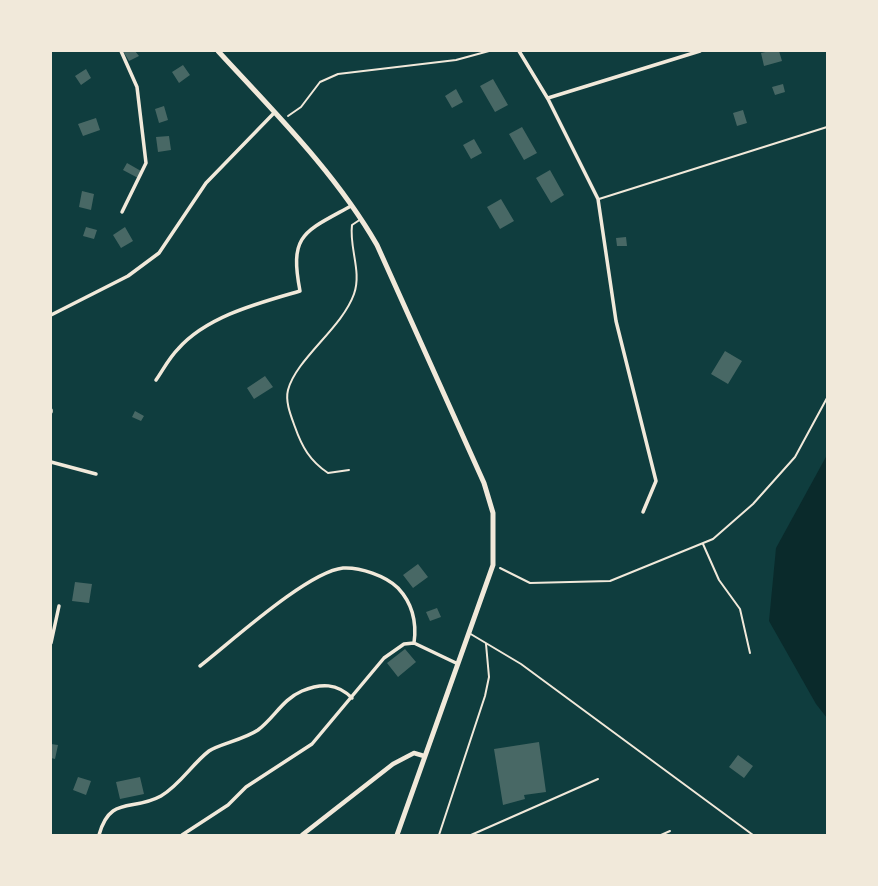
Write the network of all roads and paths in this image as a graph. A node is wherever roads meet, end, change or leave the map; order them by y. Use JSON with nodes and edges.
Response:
{"nodes":[{"id":1,"x":121,"y":51,"type":"edge"},
{"id":2,"x":218,"y":51,"type":"edge"},
{"id":3,"x":489,"y":51,"type":"edge"},
{"id":4,"x":519,"y":51,"type":"edge"},
{"id":5,"x":700,"y":51,"type":"edge"},
{"id":6,"x":548,"y":99,"type":"junction"},
{"id":7,"x":274,"y":113,"type":"junction"},
{"id":8,"x":282,"y":120,"type":"junction"},
{"id":9,"x":827,"y":127,"type":"edge"},
{"id":10,"x":598,"y":199,"type":"junction"},
{"id":11,"x":352,"y":205,"type":"junction"},
{"id":12,"x":122,"y":212,"type":"dead end"},
{"id":13,"x":362,"y":219,"type":"junction"},
{"id":14,"x":51,"y":315,"type":"edge"},
{"id":15,"x":156,"y":380,"type":"dead end"},
{"id":16,"x":827,"y":398,"type":"edge"},
{"id":17,"x":51,"y":462,"type":"edge"},
{"id":18,"x":349,"y":470,"type":"dead end"},
{"id":19,"x":96,"y":474,"type":"dead end"},
{"id":20,"x":643,"y":512,"type":"dead end"},
{"id":21,"x":703,"y":543,"type":"junction"},
{"id":22,"x":493,"y":565,"type":"junction"},
{"id":23,"x":59,"y":606,"type":"dead end"},
{"id":24,"x":468,"y":632,"type":"junction"},
{"id":25,"x":51,"y":643,"type":"edge"},
{"id":26,"x":414,"y":643,"type":"junction"},
{"id":27,"x":486,"y":643,"type":"junction"},
{"id":28,"x":750,"y":653,"type":"dead end"},
{"id":29,"x":456,"y":663,"type":"junction"},
{"id":30,"x":200,"y":666,"type":"dead end"},
{"id":31,"x":352,"y":698,"type":"junction"},
{"id":32,"x":424,"y":756,"type":"junction"},
{"id":33,"x":598,"y":779,"type":"dead end"},
{"id":34,"x":670,"y":831,"type":"dead end"},
{"id":35,"x":99,"y":835,"type":"edge"},
{"id":36,"x":182,"y":835,"type":"edge"},
{"id":37,"x":302,"y":835,"type":"edge"},
{"id":38,"x":397,"y":835,"type":"edge"},
{"id":39,"x":439,"y":835,"type":"edge"},
{"id":40,"x":471,"y":835,"type":"edge"},
{"id":41,"x":661,"y":835,"type":"edge"},
{"id":42,"x":753,"y":835,"type":"edge"}],
"edges":[{"from":1,"to":12,"type":"street"},
{"from":2,"to":7,"type":"main road"},
{"from":3,"to":8,"type":"path"},
{"from":4,"to":6,"type":"street"},
{"from":5,"to":6,"type":"street"},
{"from":6,"to":10,"type":"street"},
{"from":7,"to":8,"type":"main road"},
{"from":7,"to":14,"type":"street"},
{"from":8,"to":11,"type":"main road"},
{"from":9,"to":10,"type":"lane"},
{"from":10,"to":20,"type":"street"},
{"from":11,"to":13,"type":"main road"},
{"from":11,"to":15,"type":"street"},
{"from":13,"to":18,"type":"lane"},
{"from":13,"to":22,"type":"main road"},
{"from":16,"to":21,"type":"path"},
{"from":17,"to":19,"type":"street"},
{"from":21,"to":22,"type":"path"},
{"from":21,"to":28,"type":"path"},
{"from":22,"to":24,"type":"main road"},
{"from":23,"to":25,"type":"street"},
{"from":24,"to":27,"type":"lane"},
{"from":24,"to":29,"type":"main road"},
{"from":26,"to":29,"type":"street"},
{"from":26,"to":30,"type":"street"},
{"from":26,"to":31,"type":"street"},
{"from":27,"to":39,"type":"lane"},
{"from":27,"to":42,"type":"lane"},
{"from":29,"to":32,"type":"main road"},
{"from":31,"to":35,"type":"street"},
{"from":31,"to":36,"type":"street"},
{"from":32,"to":37,"type":"street"},
{"from":32,"to":38,"type":"main road"},
{"from":33,"to":40,"type":"lane"},
{"from":34,"to":41,"type":"lane"}]}
